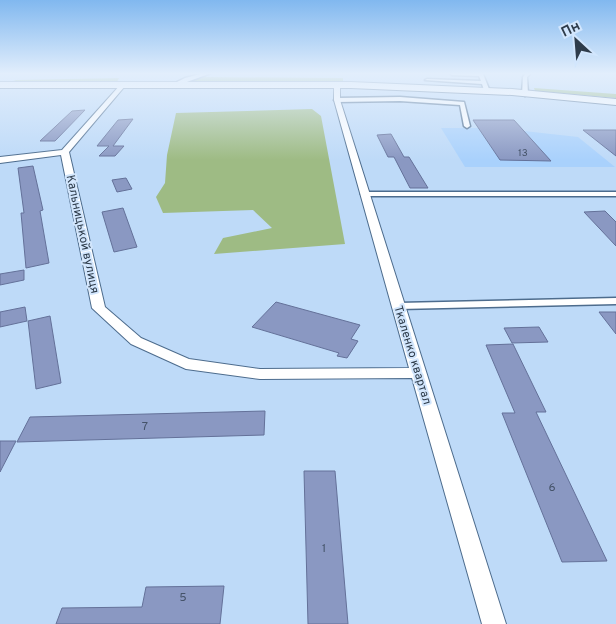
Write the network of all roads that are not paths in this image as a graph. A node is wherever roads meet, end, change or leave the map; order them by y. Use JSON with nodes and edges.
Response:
{"nodes":[{"id":1,"x":108,"y":102,"type":"edge"},
{"id":2,"x":340,"y":102,"type":"edge"},
{"id":3,"x":448,"y":102,"type":"edge"},
{"id":4,"x":468,"y":126,"type":"dead end"},
{"id":5,"x":65,"y":152,"type":"junction"},
{"id":6,"x":0,"y":160,"type":"edge"},
{"id":7,"x":365,"y":194,"type":"junction"},
{"id":8,"x":616,"y":194,"type":"edge"},
{"id":9,"x":616,"y":301,"type":"edge"},
{"id":10,"x":399,"y":306,"type":"junction"},
{"id":11,"x":419,"y":373,"type":"junction"},
{"id":12,"x":494,"y":624,"type":"edge"}],
"edges":[{"from":1,"to":5,"type":"street"},
{"from":2,"to":7,"type":"street","name":"Ткаленко квартал"},
{"from":3,"to":4,"type":"street"},
{"from":5,"to":6,"type":"street"},
{"from":5,"to":11,"type":"street","name":"Кальницькой вулиця"},
{"from":7,"to":8,"type":"street"},
{"from":7,"to":10,"type":"street","name":"Ткаленко квартал"},
{"from":9,"to":10,"type":"street"},
{"from":10,"to":11,"type":"street","name":"Ткаленко квартал"},
{"from":11,"to":12,"type":"street","name":"Ткаленко квартал"}]}
